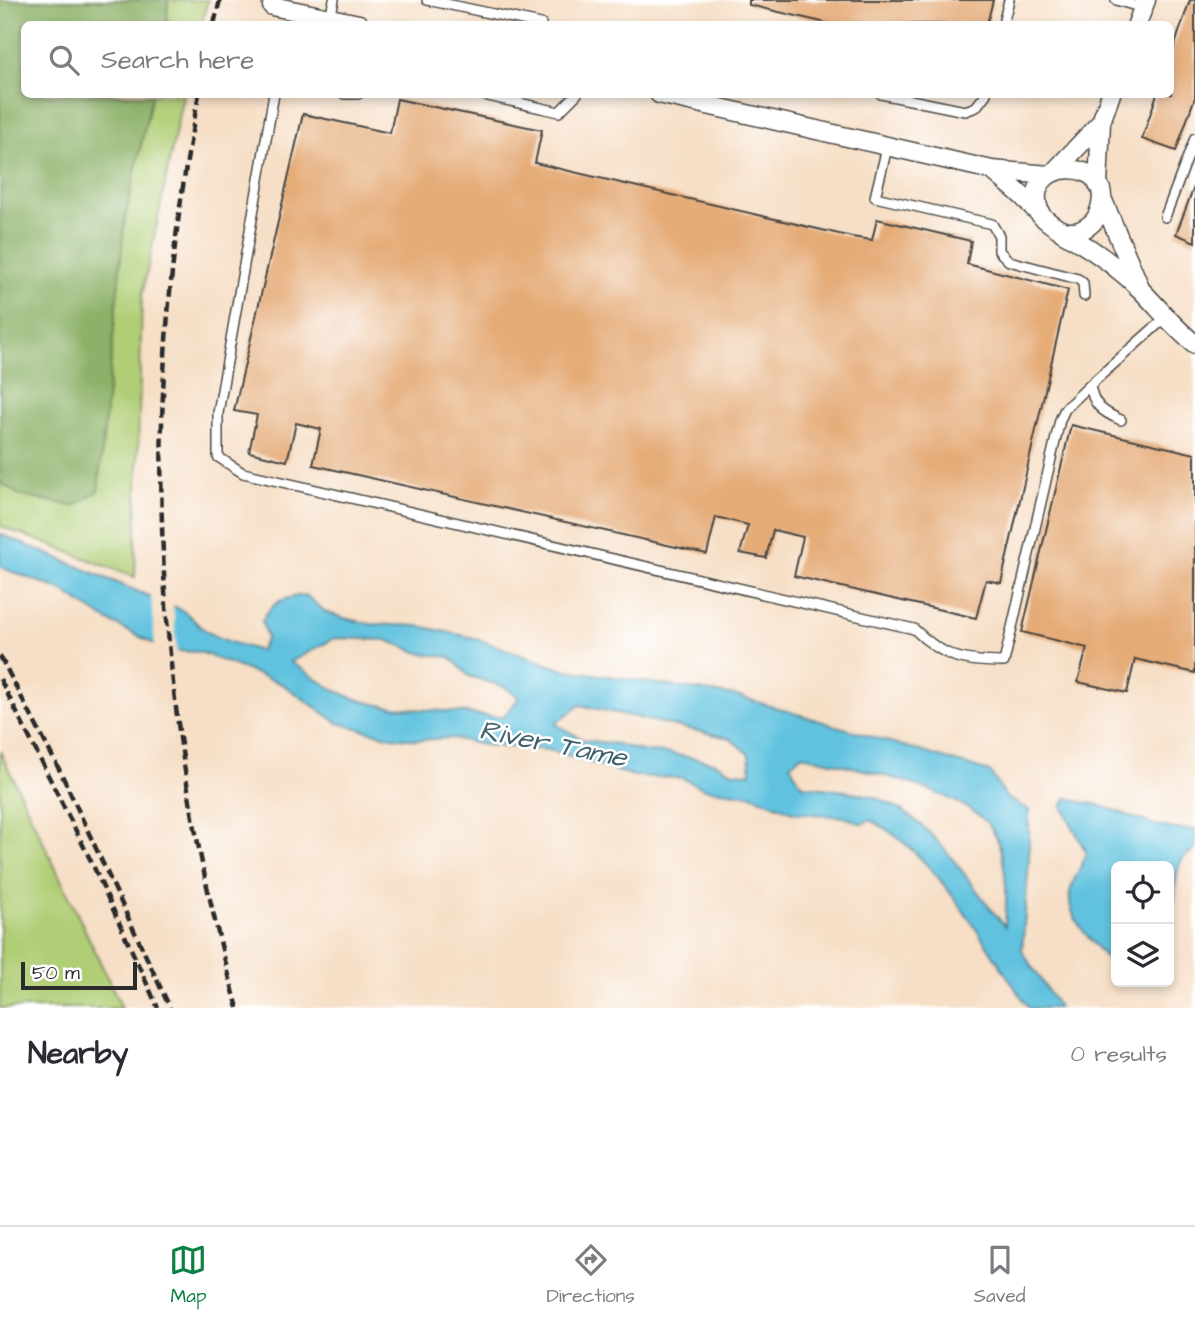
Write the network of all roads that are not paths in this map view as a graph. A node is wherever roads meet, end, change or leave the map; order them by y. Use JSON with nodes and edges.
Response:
{"nodes":[{"id":1,"x":427,"y":0,"type":"edge"},
{"id":2,"x":1009,"y":0,"type":"edge"},
{"id":3,"x":1116,"y":0,"type":"edge"},
{"id":4,"x":332,"y":9,"type":"edge"},
{"id":5,"x":282,"y":10,"type":"dead end"},
{"id":6,"x":1142,"y":11,"type":"edge"},
{"id":7,"x":354,"y":21,"type":"edge"},
{"id":8,"x":527,"y":21,"type":"edge"},
{"id":9,"x":1004,"y":21,"type":"edge"},
{"id":10,"x":273,"y":98,"type":"edge"},
{"id":11,"x":498,"y":98,"type":"edge"},
{"id":12,"x":573,"y":98,"type":"edge"},
{"id":13,"x":676,"y":98,"type":"edge"},
{"id":14,"x":901,"y":98,"type":"edge"},
{"id":15,"x":983,"y":98,"type":"edge"},
{"id":16,"x":1110,"y":98,"type":"edge"},
{"id":17,"x":1101,"y":121,"type":"junction"},
{"id":18,"x":1195,"y":138,"type":"edge"},
{"id":19,"x":887,"y":148,"type":"junction"},
{"id":20,"x":992,"y":170,"type":"junction"},
{"id":21,"x":1052,"y":173,"type":"junction"},
{"id":22,"x":1100,"y":191,"type":"junction"},
{"id":23,"x":1042,"y":217,"type":"junction"},
{"id":24,"x":1165,"y":217,"type":"dead end"},
{"id":25,"x":1062,"y":232,"type":"junction"},
{"id":26,"x":1142,"y":291,"type":"junction"},
{"id":27,"x":1084,"y":296,"type":"dead end"},
{"id":28,"x":1165,"y":318,"type":"junction"},
{"id":29,"x":1195,"y":344,"type":"edge"},
{"id":30,"x":1090,"y":384,"type":"junction"},
{"id":31,"x":1121,"y":420,"type":"dead end"}],
"edges":[{"from":1,"to":8,"type":"lane"},
{"from":2,"to":9,"type":"lane"},
{"from":3,"to":6,"type":"lane"},
{"from":4,"to":5,"type":"street"},
{"from":4,"to":7,"type":"street"},
{"from":10,"to":30,"type":"lane"},
{"from":11,"to":12,"type":"lane"},
{"from":13,"to":19,"type":"street"},
{"from":14,"to":15,"type":"lane"},
{"from":16,"to":17,"type":"street"},
{"from":17,"to":21,"type":"street"},
{"from":17,"to":22,"type":"street"},
{"from":18,"to":24,"type":"lane"},
{"from":19,"to":20,"type":"street"},
{"from":19,"to":27,"type":"lane"},
{"from":20,"to":21,"type":"street"},
{"from":20,"to":23,"type":"street"},
{"from":21,"to":22,"type":"street"},
{"from":21,"to":23,"type":"street"},
{"from":22,"to":25,"type":"street"},
{"from":22,"to":26,"type":"street"},
{"from":23,"to":25,"type":"street"},
{"from":25,"to":26,"type":"street"},
{"from":26,"to":28,"type":"street"},
{"from":28,"to":29,"type":"street"},
{"from":28,"to":30,"type":"lane"},
{"from":30,"to":31,"type":"lane"}]}
